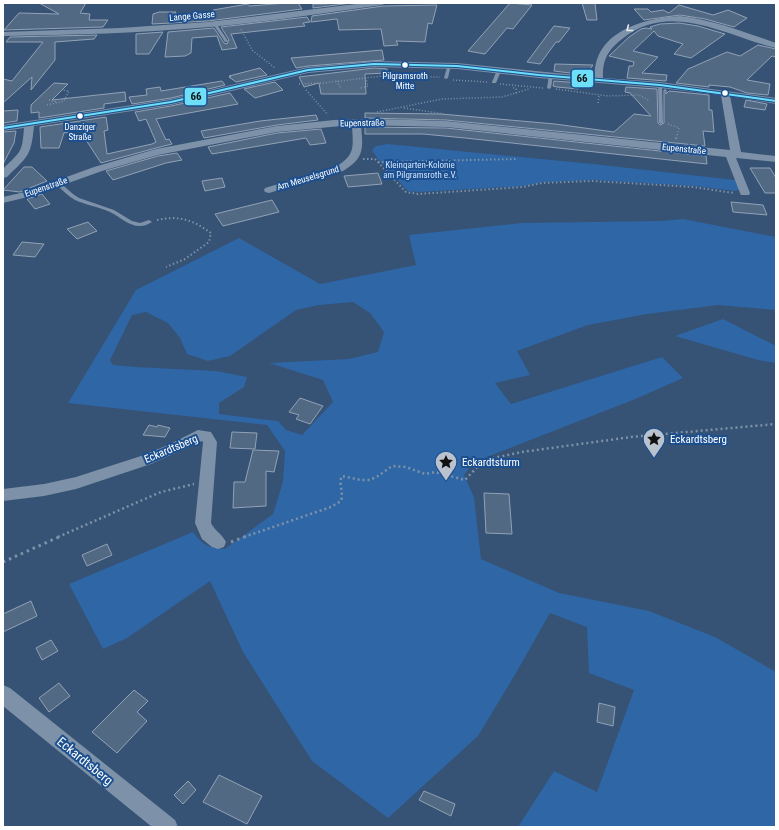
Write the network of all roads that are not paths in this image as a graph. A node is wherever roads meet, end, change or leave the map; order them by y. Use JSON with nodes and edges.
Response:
{"nodes":[{"id":1,"x":382,"y":3,"type":"edge"},
{"id":2,"x":215,"y":24,"type":"junction"},
{"id":3,"x":3,"y":34,"type":"edge"},
{"id":4,"x":226,"y":41,"type":"dead end"},
{"id":5,"x":776,"y":46,"type":"edge"},
{"id":6,"x":449,"y":65,"type":"junction"},
{"id":7,"x":499,"y":71,"type":"junction"},
{"id":8,"x":551,"y":76,"type":"junction"},
{"id":9,"x":446,"y":78,"type":"road end"},
{"id":10,"x":599,"y":80,"type":"junction"},
{"id":11,"x":494,"y":82,"type":"road end"},
{"id":12,"x":660,"y":85,"type":"junction"},
{"id":13,"x":549,"y":88,"type":"road end"},
{"id":14,"x":725,"y":93,"type":"junction"},
{"id":15,"x":776,"y":101,"type":"edge"},
{"id":16,"x":356,"y":122,"type":"junction"},
{"id":17,"x":660,"y":123,"type":"road end"},
{"id":18,"x":29,"y":124,"type":"junction"},
{"id":19,"x":3,"y":128,"type":"edge"},
{"id":20,"x":732,"y":154,"type":"junction"},
{"id":21,"x":776,"y":159,"type":"edge"},
{"id":22,"x":3,"y":175,"type":"edge"},
{"id":23,"x":58,"y":183,"type":"junction"},
{"id":24,"x":269,"y":190,"type":"dead end"},
{"id":25,"x":745,"y":193,"type":"road end"},
{"id":26,"x":3,"y":200,"type":"edge"},
{"id":27,"x":149,"y":222,"type":"road end"},
{"id":28,"x":3,"y":495,"type":"edge"},
{"id":29,"x":218,"y":542,"type":"road end"},
{"id":30,"x":3,"y":694,"type":"edge"},
{"id":31,"x":168,"y":827,"type":"edge"}],
"edges":[{"from":1,"to":2,"type":"street","name":"Lange Gasse"},
{"from":2,"to":3,"type":"street","name":"Lange Gasse"},
{"from":2,"to":4,"type":"lane"},
{"from":5,"to":10,"type":"street","one_way":true},
{"from":6,"to":7,"type":"street"},
{"from":6,"to":9,"type":"lane"},
{"from":6,"to":18,"type":"street"},
{"from":7,"to":8,"type":"street"},
{"from":7,"to":11,"type":"lane"},
{"from":8,"to":10,"type":"street"},
{"from":8,"to":13,"type":"lane"},
{"from":10,"to":12,"type":"street"},
{"from":12,"to":14,"type":"street"},
{"from":12,"to":17,"type":"lane"},
{"from":14,"to":15,"type":"street"},
{"from":14,"to":20,"type":"street"},
{"from":16,"to":20,"type":"street","name":"Eupenstraße"},
{"from":16,"to":23,"type":"street","name":"Eupenstraße"},
{"from":16,"to":24,"type":"street","name":"Am Meuselsgrund"},
{"from":18,"to":19,"type":"street"},
{"from":18,"to":22,"type":"street"},
{"from":20,"to":21,"type":"street","name":"Eupenstraße"},
{"from":20,"to":25,"type":"street"},
{"from":23,"to":26,"type":"street","name":"Eupenstraße"},
{"from":23,"to":27,"type":"lane"},
{"from":28,"to":29,"type":"street","name":"Eckardtsberg"},
{"from":30,"to":31,"type":"street","name":"Eckardtsberg"}]}
